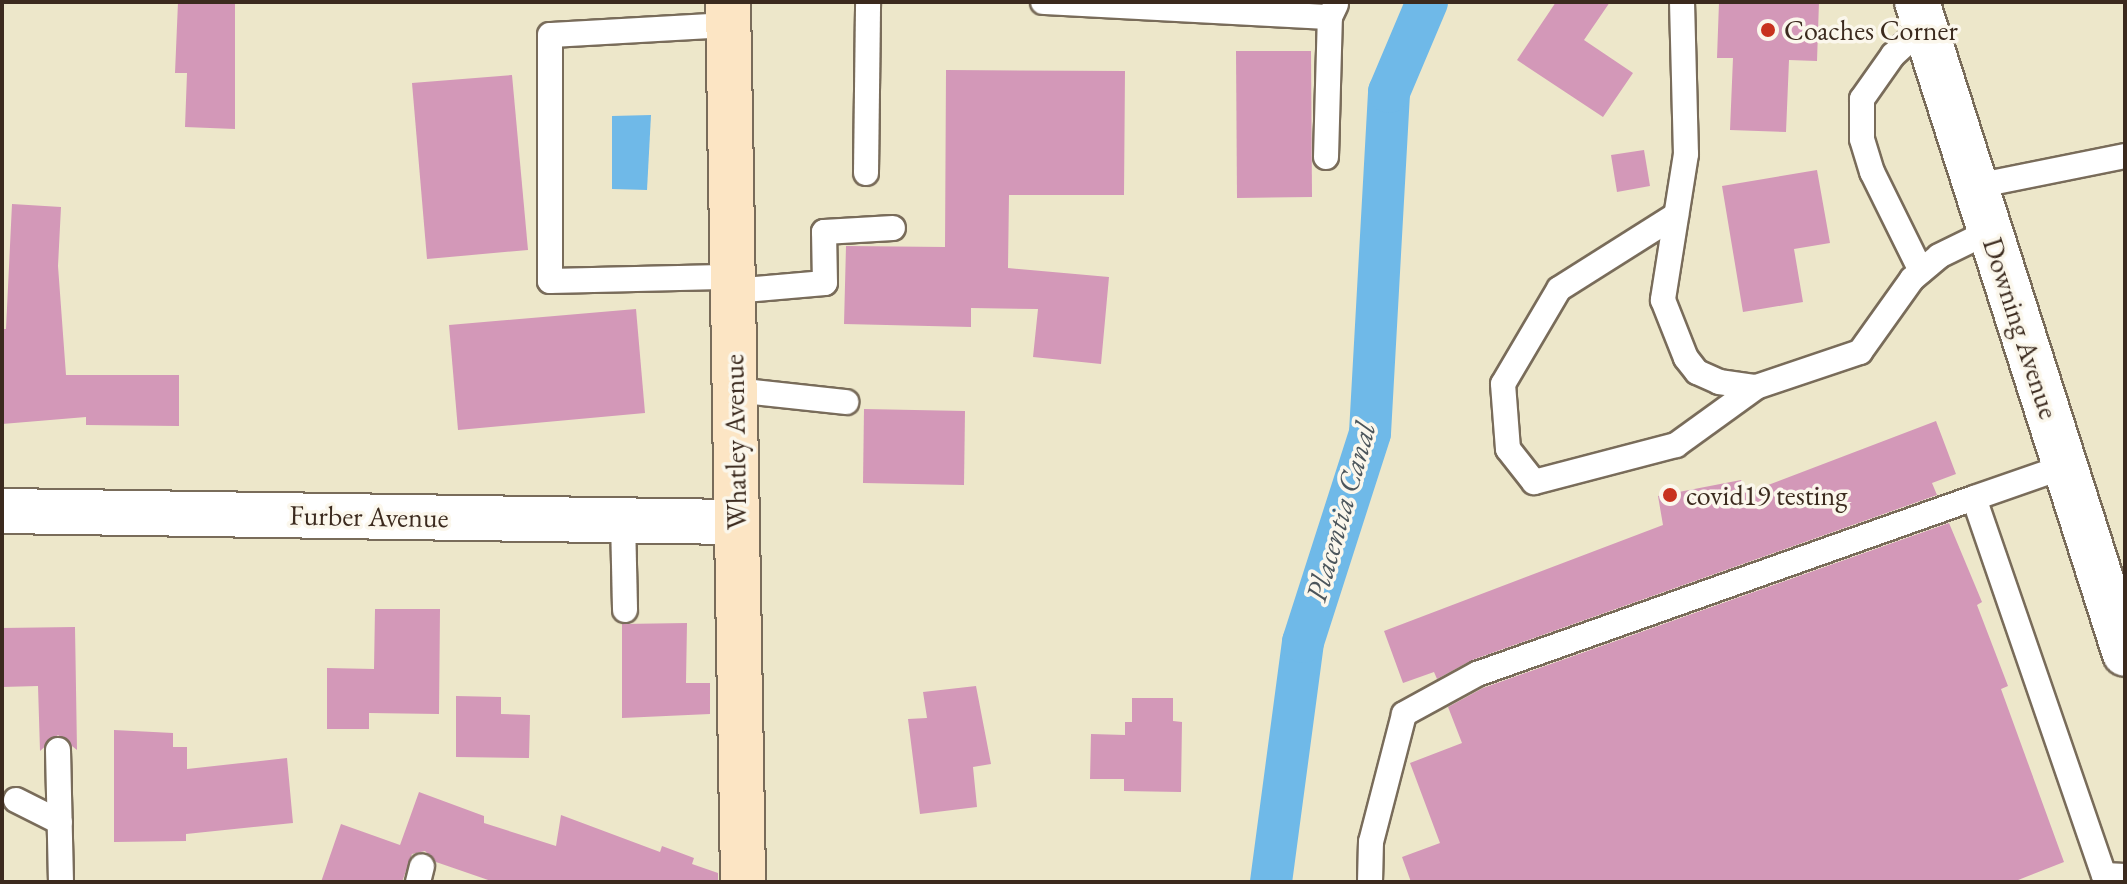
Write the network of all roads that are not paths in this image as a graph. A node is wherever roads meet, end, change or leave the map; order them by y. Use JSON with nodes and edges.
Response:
{"nodes":[{"id":1,"x":868,"y":2,"type":"edge"},
{"id":2,"x":1043,"y":2,"type":"edge"},
{"id":3,"x":1682,"y":2,"type":"edge"},
{"id":4,"x":1334,"y":9,"type":"edge"},
{"id":5,"x":728,"y":13,"type":"edge"},
{"id":6,"x":1921,"y":14,"type":"edge"},
{"id":7,"x":2125,"y":156,"type":"edge"},
{"id":8,"x":1326,"y":157,"type":"dead end"},
{"id":9,"x":866,"y":173,"type":"dead end"},
{"id":10,"x":1976,"y":186,"type":"junction"},
{"id":11,"x":1676,"y":215,"type":"junction"},
{"id":12,"x":893,"y":228,"type":"dead end"},
{"id":13,"x":1990,"y":231,"type":"junction"},
{"id":14,"x":1921,"y":271,"type":"junction"},
{"id":15,"x":733,"y":284,"type":"junction"},
{"id":16,"x":1756,"y":387,"type":"junction"},
{"id":17,"x":735,"y":390,"type":"junction"},
{"id":18,"x":846,"y":402,"type":"dead end"},
{"id":19,"x":2066,"y":466,"type":"junction"},
{"id":20,"x":1974,"y":498,"type":"junction"},
{"id":21,"x":2,"y":511,"type":"edge"},
{"id":22,"x":623,"y":520,"type":"junction"},
{"id":23,"x":737,"y":522,"type":"junction"},
{"id":24,"x":625,"y":610,"type":"dead end"},
{"id":25,"x":2125,"y":654,"type":"edge"},
{"id":26,"x":58,"y":750,"type":"dead end"},
{"id":27,"x":16,"y":800,"type":"dead end"},
{"id":28,"x":60,"y":822,"type":"junction"},
{"id":29,"x":2104,"y":878,"type":"edge"},
{"id":30,"x":61,"y":882,"type":"edge"},
{"id":31,"x":743,"y":882,"type":"edge"},
{"id":32,"x":1370,"y":882,"type":"edge"}],
"edges":[{"from":1,"to":9,"type":"lane"},
{"from":2,"to":4,"type":"lane"},
{"from":3,"to":11,"type":"lane"},
{"from":4,"to":8,"type":"lane"},
{"from":5,"to":15,"type":"street","name":"Whatley Avenue"},
{"from":5,"to":15,"type":"lane"},
{"from":6,"to":10,"type":"street","name":"Downing Avenue"},
{"from":6,"to":14,"type":"lane"},
{"from":7,"to":10,"type":"lane"},
{"from":10,"to":13,"type":"street","name":"Downing Avenue"},
{"from":11,"to":16,"type":"lane"},
{"from":11,"to":16,"type":"lane"},
{"from":12,"to":15,"type":"lane"},
{"from":13,"to":14,"type":"lane"},
{"from":13,"to":19,"type":"street","name":"Downing Avenue"},
{"from":14,"to":16,"type":"lane"},
{"from":15,"to":17,"type":"street","name":"Whatley Avenue"},
{"from":17,"to":18,"type":"lane"},
{"from":17,"to":23,"type":"street","name":"Whatley Avenue"},
{"from":19,"to":20,"type":"lane"},
{"from":19,"to":25,"type":"street","name":"Downing Avenue"},
{"from":20,"to":29,"type":"lane"},
{"from":20,"to":32,"type":"lane"},
{"from":21,"to":22,"type":"street","name":"Furber Avenue"},
{"from":22,"to":23,"type":"street","name":"Furber Avenue"},
{"from":22,"to":24,"type":"lane"},
{"from":23,"to":31,"type":"street","name":"Whatley Avenue"},
{"from":26,"to":28,"type":"lane"},
{"from":27,"to":28,"type":"lane"},
{"from":28,"to":30,"type":"lane"}]}
